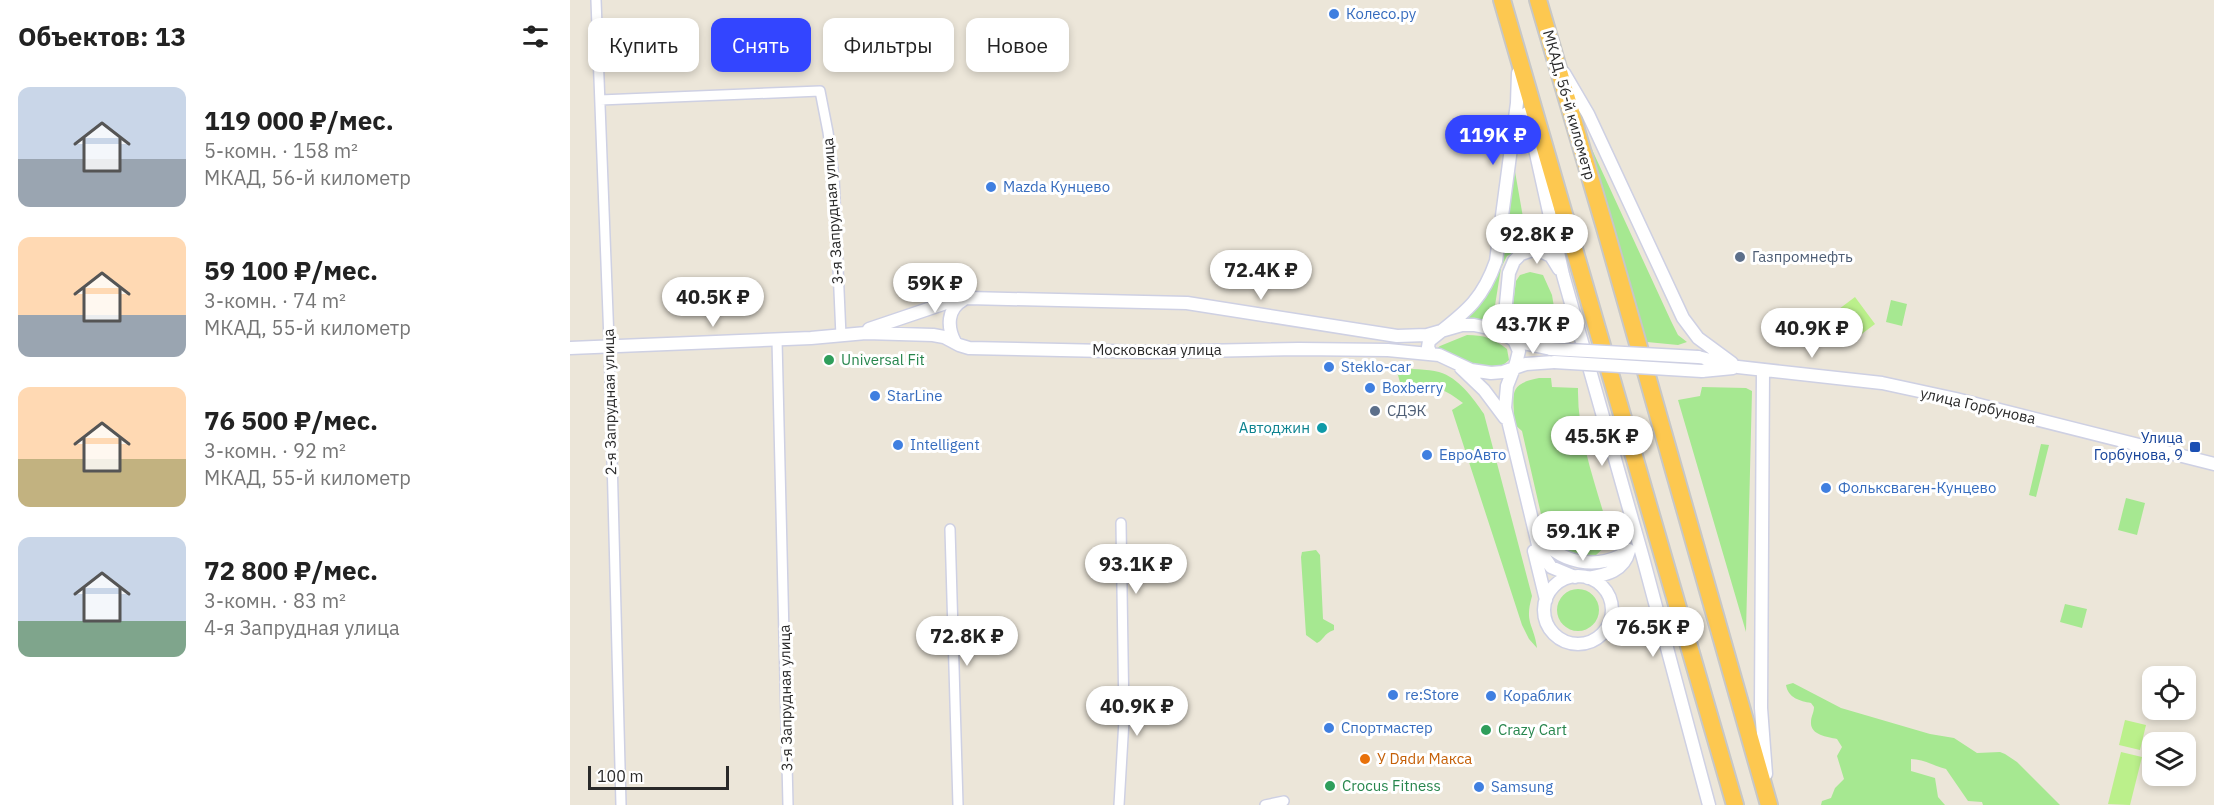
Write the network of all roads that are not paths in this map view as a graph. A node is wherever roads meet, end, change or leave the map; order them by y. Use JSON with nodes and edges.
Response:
{"nodes":[{"id":1,"x":596,"y":0,"type":"edge"},
{"id":2,"x":1502,"y":0,"type":"edge"},
{"id":3,"x":1538,"y":0,"type":"edge"},
{"id":4,"x":1514,"y":41,"type":"junction"},
{"id":5,"x":1555,"y":59,"type":"junction"},
{"id":6,"x":1518,"y":73,"type":"junction"},
{"id":7,"x":600,"y":99,"type":"junction"},
{"id":8,"x":1563,"y":275,"type":"junction"},
{"id":9,"x":964,"y":299,"type":"junction"},
{"id":10,"x":1442,"y":331,"type":"junction"},
{"id":11,"x":859,"y":333,"type":"junction"},
{"id":12,"x":841,"y":336,"type":"junction"},
{"id":13,"x":777,"y":340,"type":"junction"},
{"id":14,"x":1515,"y":341,"type":"junction"},
{"id":15,"x":955,"y":342,"type":"junction"},
{"id":16,"x":608,"y":347,"type":"junction"},
{"id":17,"x":1710,"y":347,"type":"junction"},
{"id":18,"x":570,"y":348,"type":"edge"},
{"id":19,"x":1431,"y":354,"type":"junction"},
{"id":20,"x":1552,"y":356,"type":"junction"},
{"id":21,"x":1714,"y":361,"type":"junction"},
{"id":22,"x":1456,"y":363,"type":"junction"},
{"id":23,"x":1738,"y":367,"type":"junction"},
{"id":24,"x":1514,"y":368,"type":"junction"},
{"id":25,"x":1763,"y":370,"type":"junction"},
{"id":26,"x":1702,"y":371,"type":"junction"},
{"id":27,"x":1507,"y":422,"type":"junction"},
{"id":28,"x":2214,"y":464,"type":"edge"},
{"id":29,"x":1628,"y":502,"type":"junction"},
{"id":30,"x":1531,"y":514,"type":"junction"},
{"id":31,"x":1121,"y":522,"type":"dead end"},
{"id":32,"x":950,"y":529,"type":"dead end"},
{"id":33,"x":1629,"y":550,"type":"junction"},
{"id":34,"x":1575,"y":577,"type":"junction"},
{"id":35,"x":1588,"y":578,"type":"junction"},
{"id":36,"x":1546,"y":600,"type":"junction"},
{"id":37,"x":1608,"y":626,"type":"junction"},
{"id":38,"x":1668,"y":656,"type":"junction"},
{"id":39,"x":1284,"y":801,"type":"dead end"},
{"id":40,"x":621,"y":805,"type":"edge"},
{"id":41,"x":788,"y":805,"type":"edge"},
{"id":42,"x":958,"y":805,"type":"edge"},
{"id":43,"x":1119,"y":805,"type":"edge"},
{"id":44,"x":1265,"y":805,"type":"edge"},
{"id":45,"x":1709,"y":805,"type":"edge"},
{"id":46,"x":1735,"y":805,"type":"edge"},
{"id":47,"x":1770,"y":805,"type":"edge"}],
"edges":[{"from":1,"to":7,"type":"street","name":"2-я Запрудная улица"},
{"from":2,"to":4,"type":"highway"},
{"from":3,"to":5,"type":"highway","name":"МКАД, 56-й километр"},
{"from":4,"to":6,"type":"street"},
{"from":4,"to":46,"type":"highway"},
{"from":5,"to":17,"type":"street"},
{"from":5,"to":47,"type":"highway","name":"МКАД, 56-й километр"},
{"from":6,"to":8,"type":"street"},
{"from":6,"to":10,"type":"street"},
{"from":7,"to":12,"type":"street","name":"3-я Запрудная улица"},
{"from":7,"to":16,"type":"street","name":"2-я Запрудная улица"},
{"from":8,"to":14,"type":"street"},
{"from":8,"to":29,"type":"street"},
{"from":9,"to":10,"type":"street","name":"Московская улица"},
{"from":9,"to":11,"type":"street","name":"Московская улица"},
{"from":9,"to":15,"type":"street"},
{"from":10,"to":14,"type":"street","name":"Московская улица"},
{"from":10,"to":19,"type":"street"},
{"from":11,"to":12,"type":"street","name":"Московская улица"},
{"from":11,"to":15,"type":"street","name":"Московская улица"},
{"from":12,"to":13,"type":"street","name":"Московская улица"},
{"from":13,"to":16,"type":"street","name":"Московская улица"},
{"from":13,"to":41,"type":"street","name":"3-я Запрудная улица"},
{"from":14,"to":20,"type":"street","name":"улица Горбунова"},
{"from":14,"to":24,"type":"street"},
{"from":15,"to":19,"type":"street","name":"Московская улица"},
{"from":16,"to":18,"type":"street","name":"Московская улица"},
{"from":16,"to":40,"type":"street","name":"2-я Запрудная улица"},
{"from":17,"to":21,"type":"street"},
{"from":17,"to":23,"type":"street"},
{"from":19,"to":22,"type":"street","name":"Московская улица"},
{"from":20,"to":21,"type":"street","name":"улица Горбунова","bridge":true},
{"from":20,"to":24,"type":"street","name":"улица Горбунова"},
{"from":20,"to":26,"type":"street","name":"улица Горбунова","bridge":true},
{"from":21,"to":23,"type":"street","name":"улица Горбунова"},
{"from":21,"to":26,"type":"street"},
{"from":22,"to":24,"type":"street","name":"Московская улица"},
{"from":22,"to":27,"type":"street"},
{"from":23,"to":25,"type":"street","name":"улица Горбунова"},
{"from":23,"to":26,"type":"street","name":"улица Горбунова"},
{"from":24,"to":27,"type":"street"},
{"from":25,"to":28,"type":"street","name":"улица Горбунова"},
{"from":25,"to":47,"type":"street"},
{"from":27,"to":30,"type":"street"},
{"from":29,"to":33,"type":"street"},
{"from":29,"to":38,"type":"street"},
{"from":30,"to":33,"type":"street"},
{"from":30,"to":34,"type":"street"},
{"from":30,"to":36,"type":"street"},
{"from":31,"to":43,"type":"street"},
{"from":32,"to":42,"type":"street"},
{"from":33,"to":35,"type":"street"},
{"from":34,"to":35,"type":"street"},
{"from":34,"to":36,"type":"street"},
{"from":35,"to":37,"type":"street"},
{"from":36,"to":37,"type":"street"},
{"from":37,"to":38,"type":"street"},
{"from":38,"to":45,"type":"street"},
{"from":39,"to":44,"type":"street"}]}
